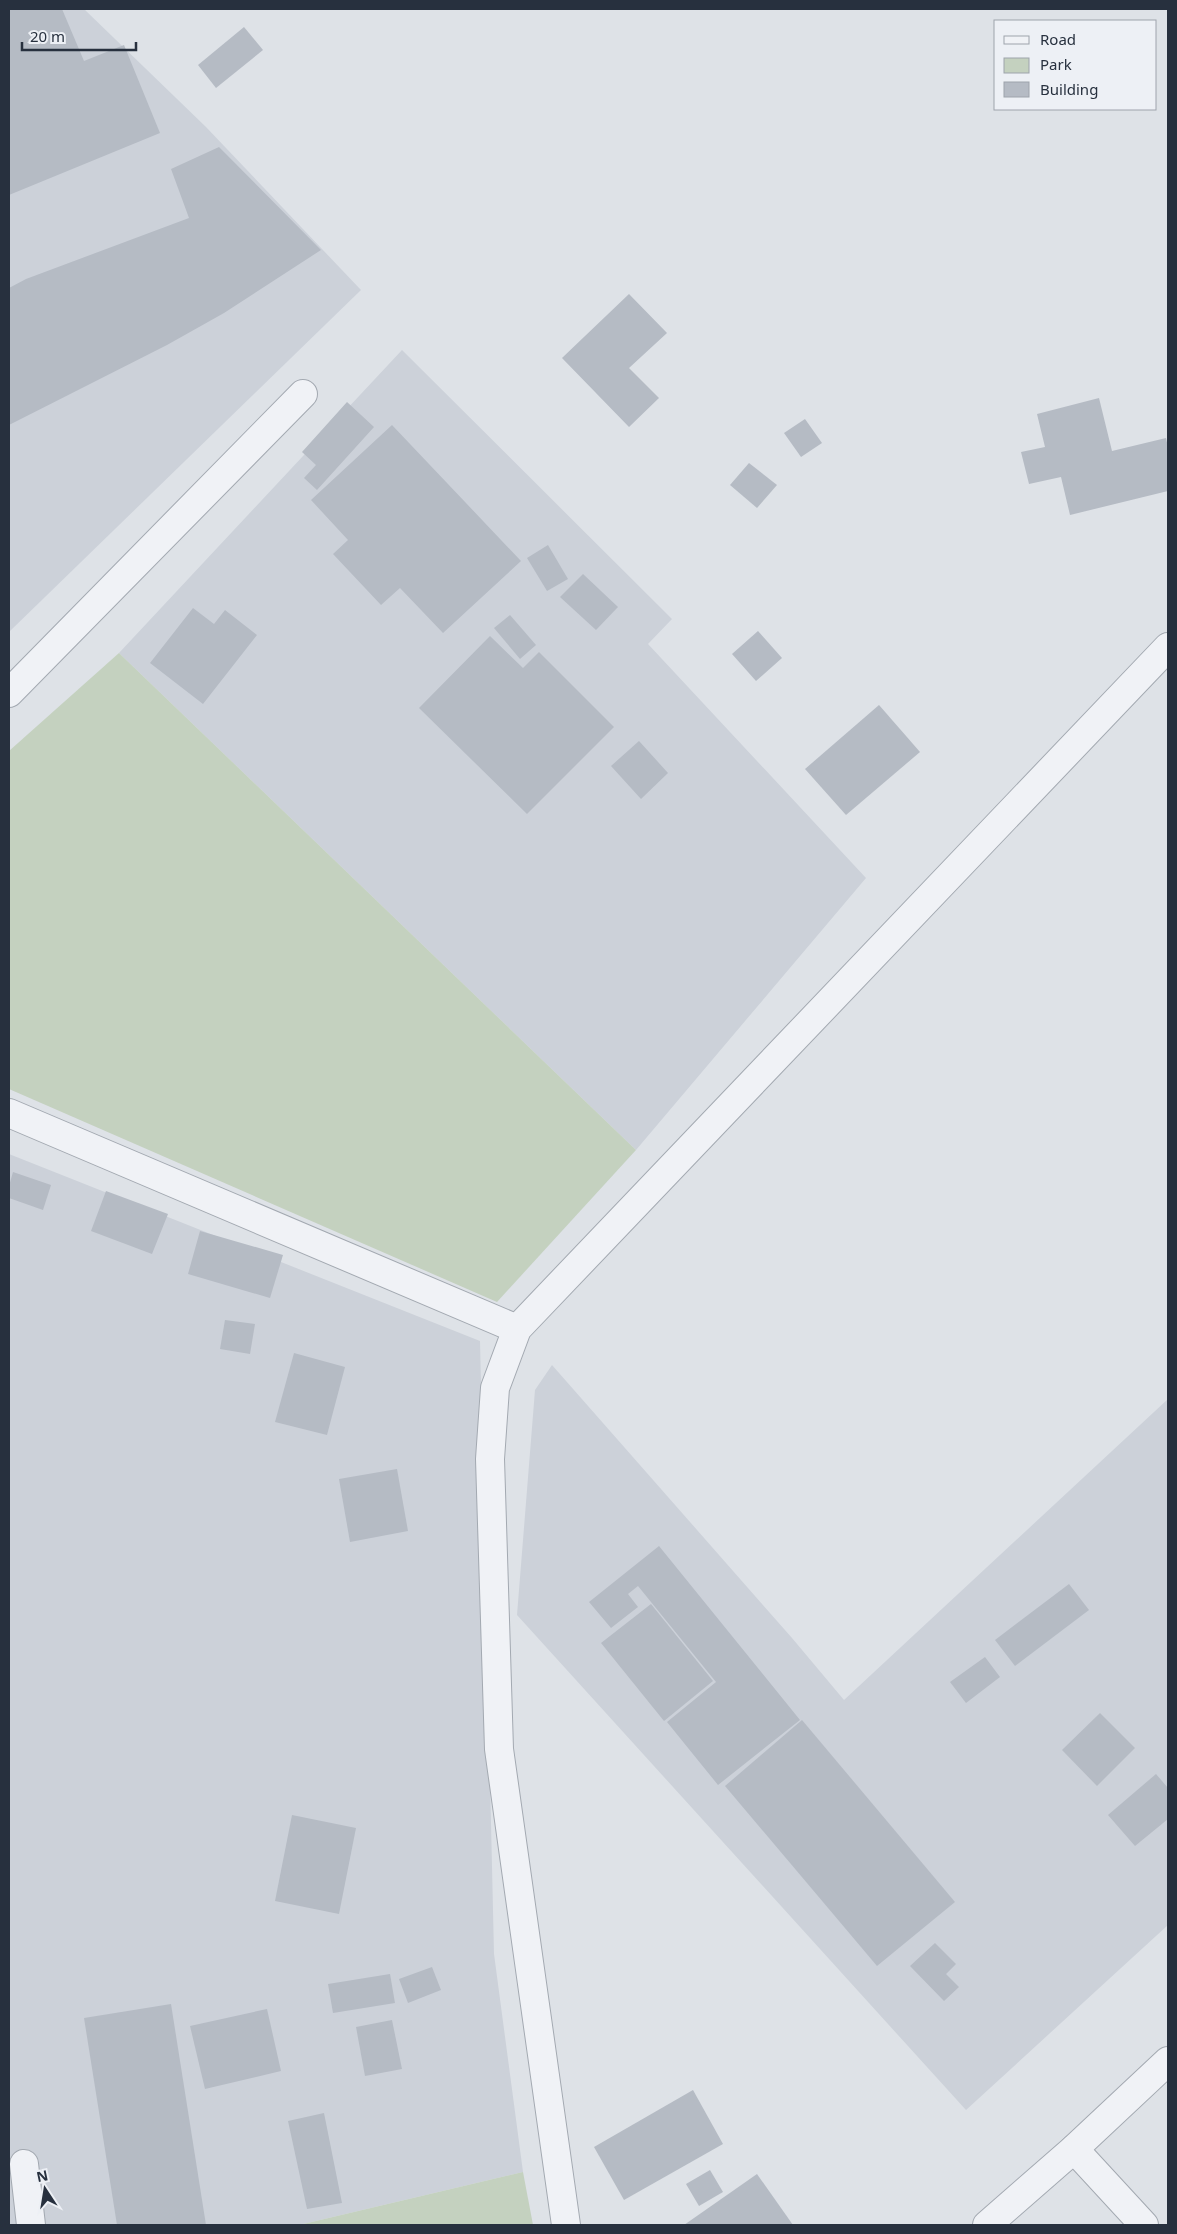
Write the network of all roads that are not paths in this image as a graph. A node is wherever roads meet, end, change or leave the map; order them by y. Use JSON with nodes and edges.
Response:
{"nodes":[{"id":1,"x":303,"y":394,"type":"dead end"},
{"id":2,"x":1168,"y":647,"type":"edge"},
{"id":3,"x":9,"y":693,"type":"edge"},
{"id":4,"x":9,"y":1114,"type":"edge"},
{"id":5,"x":517,"y":1329,"type":"junction"},
{"id":6,"x":1168,"y":2061,"type":"edge"},
{"id":7,"x":1074,"y":2150,"type":"junction"},
{"id":8,"x":24,"y":2164,"type":"dead end"},
{"id":9,"x":31,"y":2225,"type":"edge"},
{"id":10,"x":566,"y":2225,"type":"edge"},
{"id":11,"x":987,"y":2225,"type":"edge"},
{"id":12,"x":1144,"y":2225,"type":"edge"}],
"edges":[{"from":1,"to":3,"type":"street"},
{"from":2,"to":5,"type":"street"},
{"from":4,"to":5,"type":"street"},
{"from":5,"to":10,"type":"street"},
{"from":6,"to":7,"type":"street"},
{"from":7,"to":11,"type":"street"},
{"from":7,"to":12,"type":"street"},
{"from":8,"to":9,"type":"street"}]}
